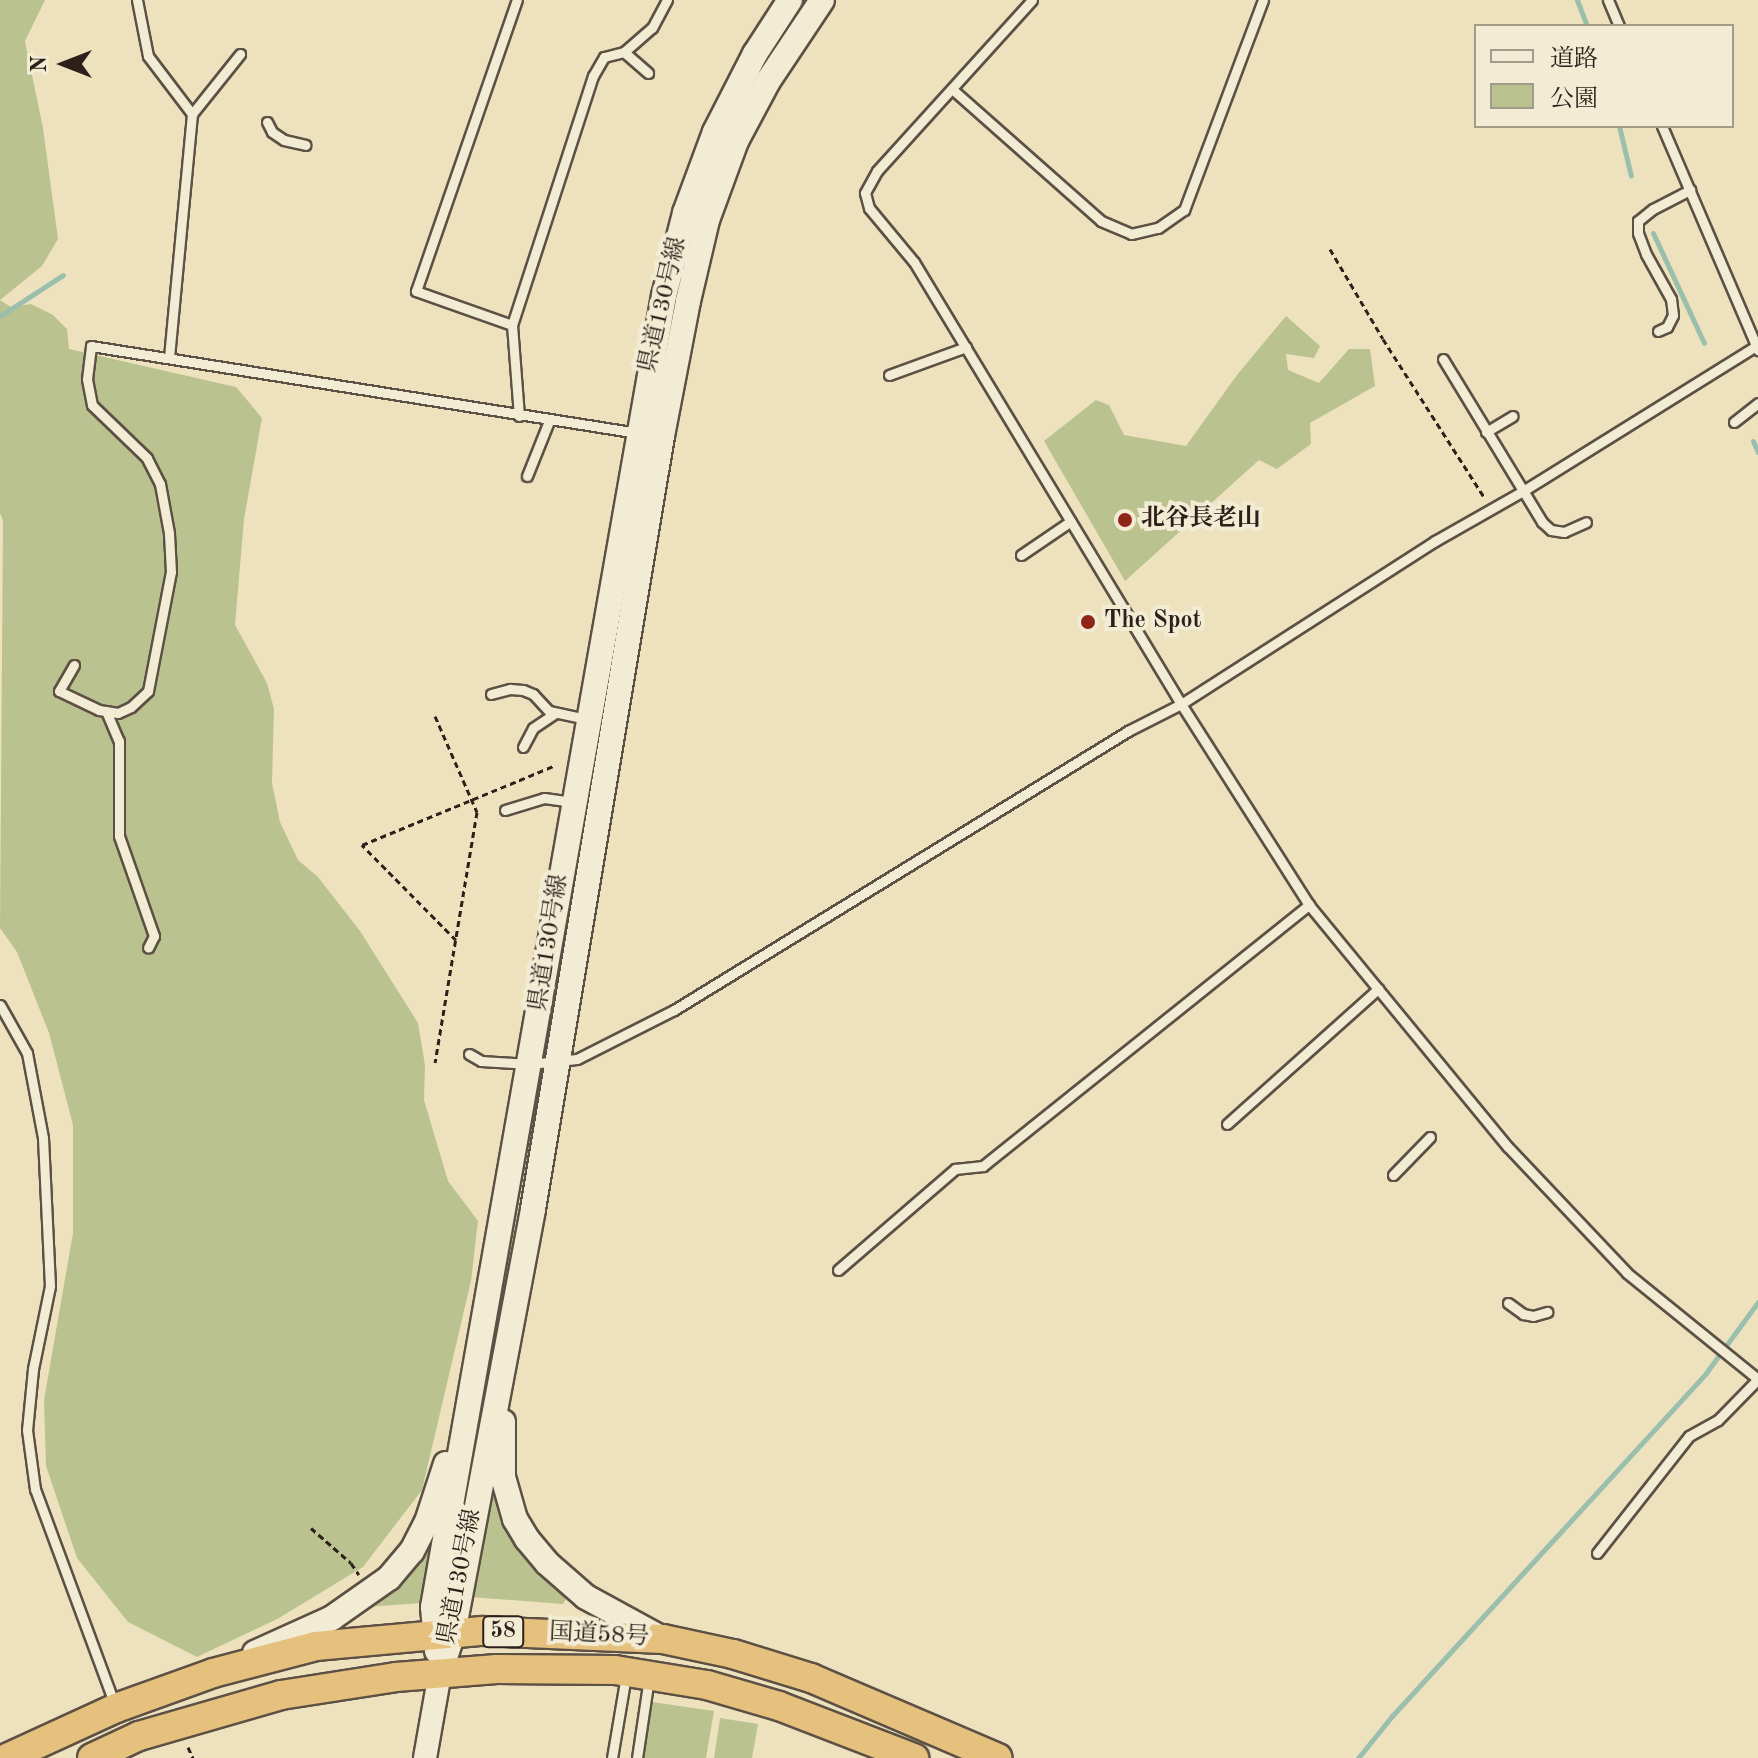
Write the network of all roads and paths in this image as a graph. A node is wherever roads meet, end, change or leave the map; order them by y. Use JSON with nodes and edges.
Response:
{"nodes":[{"id":1,"x":137,"y":0,"type":"edge"},
{"id":2,"x":517,"y":0,"type":"edge"},
{"id":3,"x":667,"y":0,"type":"edge"},
{"id":4,"x":790,"y":0,"type":"edge"},
{"id":5,"x":822,"y":0,"type":"edge"},
{"id":6,"x":1032,"y":0,"type":"edge"},
{"id":7,"x":1263,"y":0,"type":"edge"},
{"id":8,"x":1608,"y":0,"type":"edge"},
{"id":9,"x":1618,"y":24,"type":"edge"},
{"id":10,"x":624,"y":52,"type":"junction"},
{"id":11,"x":240,"y":54,"type":"dead end"},
{"id":12,"x":648,"y":73,"type":"dead end"},
{"id":13,"x":952,"y":89,"type":"junction"},
{"id":14,"x":192,"y":114,"type":"junction"},
{"id":15,"x":267,"y":122,"type":"dead end"},
{"id":16,"x":1663,"y":128,"type":"edge"},
{"id":17,"x":305,"y":145,"type":"dead end"},
{"id":18,"x":1690,"y":190,"type":"junction"},
{"id":19,"x":1330,"y":249,"type":"dead end"},
{"id":20,"x":512,"y":325,"type":"junction"},
{"id":21,"x":1658,"y":331,"type":"dead end"},
{"id":22,"x":966,"y":347,"type":"junction"},
{"id":23,"x":1757,"y":347,"type":"edge"},
{"id":24,"x":169,"y":357,"type":"junction"},
{"id":25,"x":1443,"y":359,"type":"dead end"},
{"id":26,"x":889,"y":375,"type":"dead end"},
{"id":27,"x":1758,"y":403,"type":"edge"},
{"id":28,"x":519,"y":416,"type":"junction"},
{"id":29,"x":1513,"y":416,"type":"dead end"},
{"id":30,"x":549,"y":421,"type":"junction"},
{"id":31,"x":1734,"y":422,"type":"dead end"},
{"id":32,"x":1486,"y":432,"type":"junction"},
{"id":33,"x":637,"y":433,"type":"junction"},
{"id":34,"x":662,"y":436,"type":"junction"},
{"id":35,"x":527,"y":476,"type":"dead end"},
{"id":36,"x":1523,"y":491,"type":"junction"},
{"id":37,"x":1484,"y":497,"type":"dead end"},
{"id":38,"x":1071,"y":521,"type":"junction"},
{"id":39,"x":1586,"y":522,"type":"dead end"},
{"id":40,"x":1021,"y":555,"type":"dead end"},
{"id":41,"x":74,"y":665,"type":"dead end"},
{"id":42,"x":491,"y":694,"type":"dead end"},
{"id":43,"x":1181,"y":704,"type":"junction"},
{"id":44,"x":106,"y":711,"type":"junction"},
{"id":45,"x":555,"y":713,"type":"junction"},
{"id":46,"x":435,"y":716,"type":"dead end"},
{"id":47,"x":588,"y":719,"type":"junction"},
{"id":48,"x":523,"y":747,"type":"dead end"},
{"id":49,"x":554,"y":766,"type":"dead end"},
{"id":50,"x":473,"y":801,"type":"junction"},
{"id":51,"x":573,"y":802,"type":"junction"},
{"id":52,"x":505,"y":810,"type":"dead end"},
{"id":53,"x":1309,"y":905,"type":"junction"},
{"id":54,"x":456,"y":940,"type":"junction"},
{"id":55,"x":148,"y":948,"type":"dead end"},
{"id":56,"x":1378,"y":989,"type":"junction"},
{"id":57,"x":0,"y":1005,"type":"edge"},
{"id":58,"x":469,"y":1054,"type":"dead end"},
{"id":59,"x":435,"y":1062,"type":"dead end"},
{"id":60,"x":558,"y":1062,"type":"junction"},
{"id":61,"x":530,"y":1064,"type":"junction"},
{"id":62,"x":1227,"y":1124,"type":"dead end"},
{"id":63,"x":1430,"y":1137,"type":"dead end"},
{"id":64,"x":1393,"y":1175,"type":"dead end"},
{"id":65,"x":838,"y":1270,"type":"dead end"},
{"id":66,"x":1508,"y":1303,"type":"dead end"},
{"id":67,"x":1547,"y":1312,"type":"dead end"},
{"id":68,"x":484,"y":1318,"type":"junction"},
{"id":69,"x":507,"y":1335,"type":"junction"},
{"id":70,"x":1758,"y":1379,"type":"edge"},
{"id":71,"x":311,"y":1528,"type":"dead end"},
{"id":72,"x":1597,"y":1553,"type":"dead end"},
{"id":73,"x":363,"y":1582,"type":"dead end"},
{"id":74,"x":444,"y":1634,"type":"junction"},
{"id":75,"x":663,"y":1639,"type":"junction"},
{"id":76,"x":213,"y":1673,"type":"junction"},
{"id":77,"x":440,"y":1673,"type":"junction"},
{"id":78,"x":638,"y":1673,"type":"junction"},
{"id":79,"x":116,"y":1708,"type":"junction"},
{"id":80,"x":187,"y":1744,"type":"dead end"},
{"id":81,"x":7,"y":1758,"type":"edge"},
{"id":82,"x":92,"y":1758,"type":"edge"},
{"id":83,"x":193,"y":1758,"type":"edge"},
{"id":84,"x":425,"y":1758,"type":"edge"},
{"id":85,"x":612,"y":1758,"type":"edge"},
{"id":86,"x":637,"y":1758,"type":"edge"},
{"id":87,"x":914,"y":1758,"type":"edge"},
{"id":88,"x":998,"y":1758,"type":"edge"}],
"edges":[{"from":1,"to":14,"type":"lane"},
{"from":2,"to":20,"type":"lane"},
{"from":3,"to":10,"type":"lane"},
{"from":4,"to":33,"type":"main road","name":"県道130号線"},
{"from":5,"to":34,"type":"main road","name":"県道130号線"},
{"from":6,"to":13,"type":"lane"},
{"from":7,"to":13,"type":"lane"},
{"from":8,"to":9,"type":"lane"},
{"from":10,"to":12,"type":"lane"},
{"from":10,"to":20,"type":"lane"},
{"from":11,"to":14,"type":"lane"},
{"from":13,"to":22,"type":"lane"},
{"from":14,"to":24,"type":"lane"},
{"from":15,"to":17,"type":"lane"},
{"from":16,"to":18,"type":"lane"},
{"from":18,"to":21,"type":"lane"},
{"from":18,"to":23,"type":"lane"},
{"from":19,"to":37,"type":"path"},
{"from":20,"to":28,"type":"lane"},
{"from":22,"to":26,"type":"lane"},
{"from":22,"to":38,"type":"lane"},
{"from":23,"to":36,"type":"lane"},
{"from":24,"to":28,"type":"lane"},
{"from":24,"to":44,"type":"lane"},
{"from":25,"to":32,"type":"lane"},
{"from":27,"to":31,"type":"lane"},
{"from":28,"to":30,"type":"lane"},
{"from":29,"to":32,"type":"lane"},
{"from":30,"to":33,"type":"lane"},
{"from":30,"to":35,"type":"lane"},
{"from":32,"to":36,"type":"lane"},
{"from":33,"to":34,"type":"lane"},
{"from":33,"to":47,"type":"main road","name":"県道130号線"},
{"from":34,"to":60,"type":"main road","name":"県道130号線"},
{"from":36,"to":39,"type":"lane"},
{"from":36,"to":43,"type":"lane"},
{"from":38,"to":40,"type":"lane"},
{"from":38,"to":43,"type":"lane"},
{"from":41,"to":44,"type":"lane"},
{"from":42,"to":45,"type":"lane"},
{"from":43,"to":53,"type":"lane"},
{"from":43,"to":60,"type":"lane"},
{"from":44,"to":55,"type":"lane"},
{"from":45,"to":47,"type":"lane"},
{"from":45,"to":48,"type":"lane"},
{"from":46,"to":50,"type":"path"},
{"from":47,"to":51,"type":"main road","name":"県道130号線"},
{"from":49,"to":50,"type":"path"},
{"from":50,"to":54,"type":"path"},
{"from":50,"to":54,"type":"path"},
{"from":51,"to":52,"type":"lane"},
{"from":51,"to":61,"type":"main road","name":"県道130号線"},
{"from":53,"to":56,"type":"lane"},
{"from":53,"to":65,"type":"lane"},
{"from":54,"to":59,"type":"path"},
{"from":56,"to":62,"type":"lane"},
{"from":56,"to":70,"type":"lane"},
{"from":57,"to":79,"type":"lane"},
{"from":58,"to":61,"type":"lane"},
{"from":60,"to":61,"type":"lane"},
{"from":60,"to":69,"type":"main road","name":"県道130号線"},
{"from":61,"to":68,"type":"main road","name":"県道130号線"},
{"from":63,"to":64,"type":"lane"},
{"from":66,"to":67,"type":"lane"},
{"from":68,"to":74,"type":"main road","name":"県道130号線"},
{"from":68,"to":76,"type":"main road"},
{"from":69,"to":74,"type":"main road","name":"県道130号線"},
{"from":69,"to":75,"type":"main road"},
{"from":70,"to":72,"type":"lane"},
{"from":71,"to":73,"type":"path"},
{"from":74,"to":75,"type":"highway","name":"国道58号","number":"58"},
{"from":74,"to":76,"type":"highway","name":"国道58号","number":"58"},
{"from":74,"to":77,"type":"main road","name":"県道130号線"},
{"from":75,"to":88,"type":"highway","name":"国道58号","number":"58"},
{"from":76,"to":79,"type":"highway","name":"国道58号","number":"58"},
{"from":77,"to":78,"type":"highway","name":"国道58号","number":"58"},
{"from":77,"to":82,"type":"highway","name":"国道58号","number":"58"},
{"from":77,"to":84,"type":"street"},
{"from":78,"to":85,"type":"lane"},
{"from":78,"to":86,"type":"lane"},
{"from":78,"to":87,"type":"highway","name":"国道58号","number":"58"},
{"from":79,"to":81,"type":"highway","name":"国道58号","number":"58"},
{"from":80,"to":83,"type":"path"}]}
